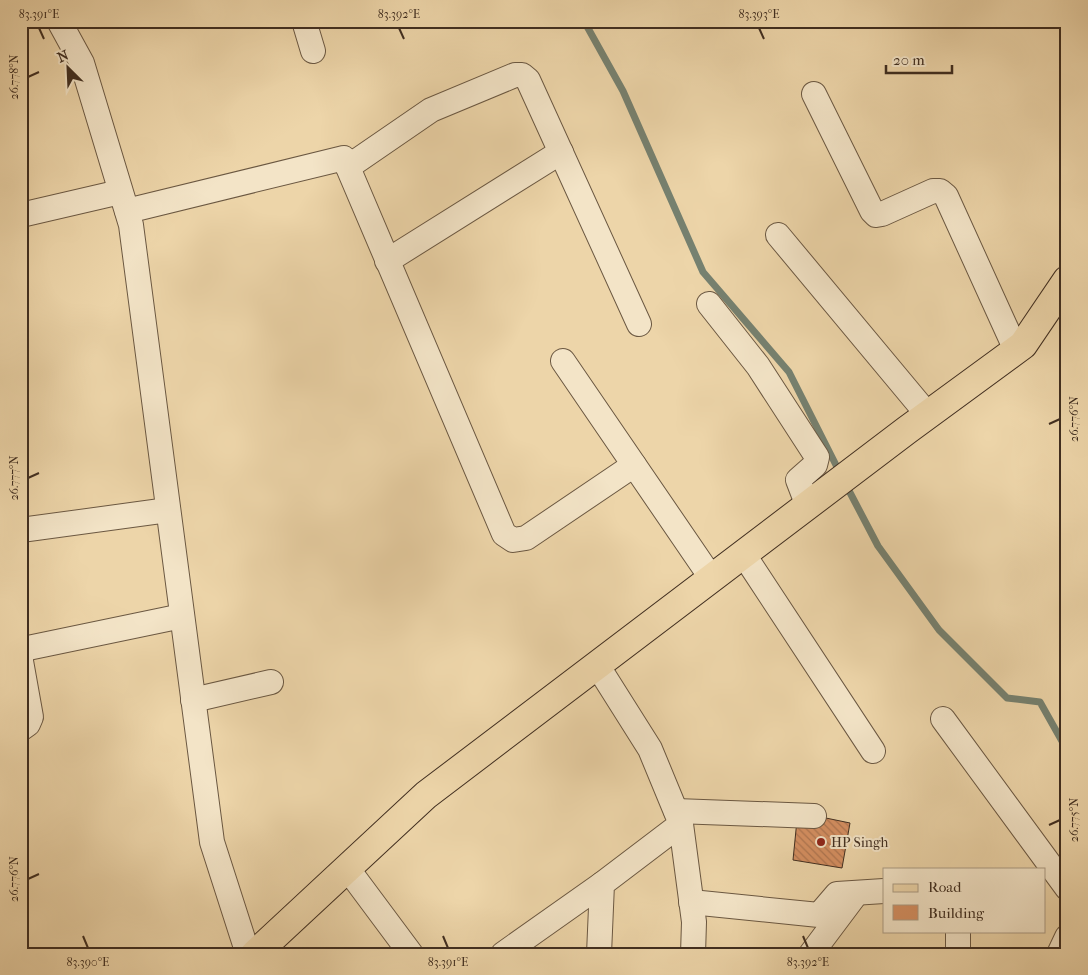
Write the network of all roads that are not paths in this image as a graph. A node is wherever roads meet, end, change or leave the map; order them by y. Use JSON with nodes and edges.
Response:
{"nodes":[{"id":1,"x":59,"y":21,"type":"edge"},
{"id":2,"x":304,"y":21,"type":"edge"},
{"id":3,"x":313,"y":52,"type":"dead end"},
{"id":4,"x":814,"y":94,"type":"dead end"},
{"id":5,"x":561,"y":152,"type":"junction"},
{"id":6,"x":348,"y":167,"type":"junction"},
{"id":7,"x":124,"y":201,"type":"junction"},
{"id":8,"x":21,"y":214,"type":"edge"},
{"id":9,"x":778,"y":235,"type":"dead end"},
{"id":10,"x":387,"y":261,"type":"junction"},
{"id":11,"x":1067,"y":280,"type":"edge"},
{"id":12,"x":709,"y":304,"type":"dead end"},
{"id":13,"x":639,"y":324,"type":"dead end"},
{"id":14,"x":1016,"y":350,"type":"junction"},
{"id":15,"x":563,"y":361,"type":"dead end"},
{"id":16,"x":918,"y":423,"type":"junction"},
{"id":17,"x":634,"y":465,"type":"junction"},
{"id":18,"x":811,"y":504,"type":"junction"},
{"id":19,"x":168,"y":510,"type":"junction"},
{"id":20,"x":21,"y":530,"type":"edge"},
{"id":21,"x":744,"y":555,"type":"junction"},
{"id":22,"x":712,"y":579,"type":"junction"},
{"id":23,"x":182,"y":616,"type":"junction"},
{"id":24,"x":21,"y":659,"type":"edge"},
{"id":25,"x":597,"y":665,"type":"junction"},
{"id":26,"x":271,"y":682,"type":"dead end"},
{"id":27,"x":193,"y":700,"type":"junction"},
{"id":28,"x":943,"y":719,"type":"dead end"},
{"id":29,"x":21,"y":729,"type":"edge"},
{"id":30,"x":873,"y":751,"type":"dead end"},
{"id":31,"x":814,"y":816,"type":"dead end"},
{"id":32,"x":679,"y":817,"type":"junction"},
{"id":33,"x":347,"y":868,"type":"junction"},
{"id":34,"x":1056,"y":879,"type":"edge"},
{"id":35,"x":602,"y":884,"type":"junction"},
{"id":36,"x":883,"y":891,"type":"edge"},
{"id":37,"x":857,"y":892,"type":"junction"},
{"id":38,"x":691,"y":902,"type":"junction"},
{"id":39,"x":958,"y":932,"type":"edge"},
{"id":40,"x":1067,"y":937,"type":"edge"},
{"id":41,"x":248,"y":954,"type":"edge"},
{"id":42,"x":255,"y":954,"type":"edge"},
{"id":43,"x":411,"y":954,"type":"edge"},
{"id":44,"x":503,"y":954,"type":"edge"},
{"id":45,"x":599,"y":954,"type":"edge"},
{"id":46,"x":693,"y":954,"type":"edge"},
{"id":47,"x":811,"y":954,"type":"edge"},
{"id":48,"x":958,"y":954,"type":"edge"},
{"id":49,"x":1060,"y":954,"type":"edge"}],
"edges":[{"from":1,"to":7,"type":"street"},
{"from":2,"to":3,"type":"street"},
{"from":4,"to":14,"type":"street"},
{"from":5,"to":6,"type":"street"},
{"from":5,"to":10,"type":"street"},
{"from":5,"to":13,"type":"street"},
{"from":6,"to":7,"type":"street"},
{"from":6,"to":10,"type":"street"},
{"from":7,"to":8,"type":"street"},
{"from":7,"to":19,"type":"street"},
{"from":9,"to":16,"type":"street"},
{"from":10,"to":17,"type":"street"},
{"from":11,"to":14,"type":"main road"},
{"from":12,"to":18,"type":"street"},
{"from":14,"to":16,"type":"main road"},
{"from":15,"to":17,"type":"street"},
{"from":16,"to":18,"type":"main road"},
{"from":17,"to":22,"type":"street"},
{"from":18,"to":21,"type":"main road"},
{"from":19,"to":20,"type":"street"},
{"from":19,"to":23,"type":"street"},
{"from":21,"to":22,"type":"main road"},
{"from":21,"to":30,"type":"street"},
{"from":22,"to":25,"type":"main road"},
{"from":23,"to":24,"type":"street"},
{"from":23,"to":27,"type":"street"},
{"from":24,"to":29,"type":"street"},
{"from":25,"to":32,"type":"street"},
{"from":25,"to":33,"type":"main road"},
{"from":26,"to":27,"type":"street"},
{"from":27,"to":41,"type":"street"},
{"from":28,"to":34,"type":"street"},
{"from":31,"to":32,"type":"street"},
{"from":32,"to":35,"type":"street"},
{"from":32,"to":38,"type":"street"},
{"from":33,"to":42,"type":"main road"},
{"from":33,"to":43,"type":"street"},
{"from":35,"to":44,"type":"street"},
{"from":35,"to":45,"type":"street"},
{"from":36,"to":37,"type":"street"},
{"from":37,"to":38,"type":"street"},
{"from":37,"to":47,"type":"street"},
{"from":38,"to":46,"type":"street"},
{"from":39,"to":48,"type":"street"},
{"from":40,"to":49,"type":"street"}]}
